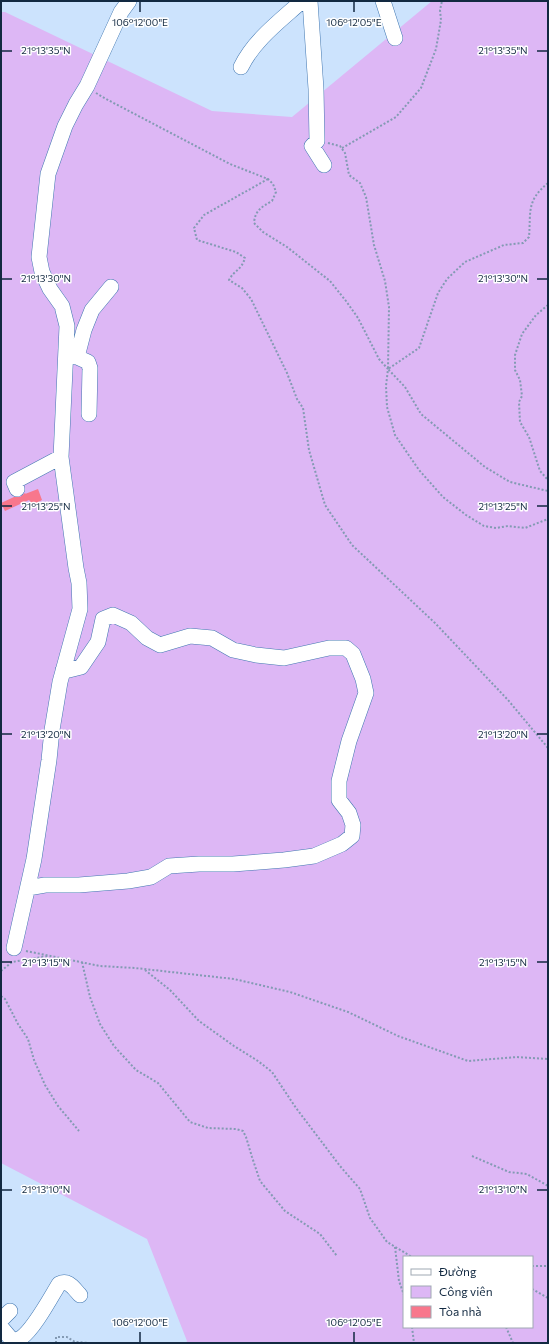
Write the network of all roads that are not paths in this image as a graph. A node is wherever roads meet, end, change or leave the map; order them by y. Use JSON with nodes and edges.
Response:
{"nodes":[{"id":1,"x":130,"y":1,"type":"edge"},
{"id":2,"x":302,"y":1,"type":"edge"},
{"id":3,"x":310,"y":1,"type":"edge"},
{"id":4,"x":383,"y":1,"type":"edge"},
{"id":5,"x":395,"y":38,"type":"dead end"},
{"id":6,"x":241,"y":67,"type":"dead end"},
{"id":7,"x":324,"y":165,"type":"dead end"},
{"id":8,"x":111,"y":287,"type":"dead end"},
{"id":9,"x":71,"y":356,"type":"junction"},
{"id":10,"x":89,"y":414,"type":"dead end"},
{"id":11,"x":61,"y":457,"type":"junction"},
{"id":12,"x":17,"y":488,"type":"dead end"},
{"id":13,"x":63,"y":670,"type":"junction"},
{"id":14,"x":28,"y":888,"type":"junction"},
{"id":15,"x":14,"y":948,"type":"road end"},
{"id":16,"x":80,"y":1295,"type":"dead end"},
{"id":17,"x":1,"y":1327,"type":"edge"},
{"id":18,"x":17,"y":1341,"type":"edge"}],
"edges":[{"from":1,"to":9,"type":"street"},
{"from":2,"to":6,"type":"street"},
{"from":3,"to":7,"type":"street"},
{"from":4,"to":5,"type":"street"},
{"from":8,"to":9,"type":"street"},
{"from":9,"to":10,"type":"street"},
{"from":9,"to":11,"type":"street"},
{"from":11,"to":12,"type":"street"},
{"from":11,"to":13,"type":"street"},
{"from":13,"to":14,"type":"street"},
{"from":13,"to":14,"type":"street"},
{"from":14,"to":15,"type":"street"},
{"from":16,"to":18,"type":"street"},
{"from":17,"to":18,"type":"street"}]}
